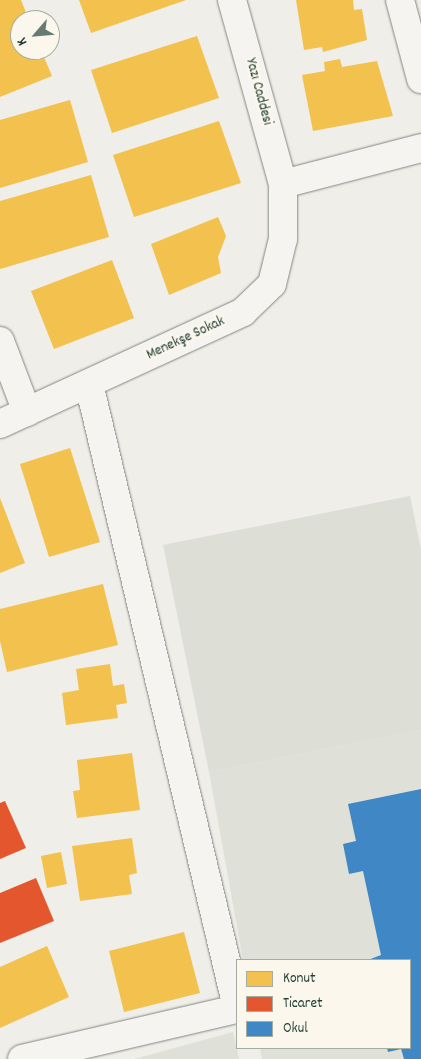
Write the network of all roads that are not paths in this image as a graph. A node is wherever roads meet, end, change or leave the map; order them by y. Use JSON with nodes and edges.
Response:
{"nodes":[{"id":1,"x":232,"y":0,"type":"edge"},
{"id":2,"x":400,"y":0,"type":"edge"},
{"id":3,"x":421,"y":79,"type":"edge"},
{"id":4,"x":421,"y":148,"type":"edge"},
{"id":5,"x":283,"y":184,"type":"junction"},
{"id":6,"x":0,"y":341,"type":"edge"},
{"id":7,"x":89,"y":384,"type":"junction"},
{"id":8,"x":26,"y":412,"type":"junction"},
{"id":9,"x":0,"y":424,"type":"edge"},
{"id":10,"x":236,"y":1004,"type":"edge"},
{"id":11,"x":236,"y":1008,"type":"edge"},
{"id":12,"x":22,"y":1059,"type":"edge"}],
"edges":[{"from":1,"to":5,"type":"street","name":"Yazı Caddesi"},
{"from":2,"to":3,"type":"street"},
{"from":4,"to":5,"type":"street"},
{"from":5,"to":7,"type":"street","name":"Menekşe Sokak"},
{"from":6,"to":8,"type":"street"},
{"from":7,"to":8,"type":"street","name":"Menekşe Sokak"},
{"from":7,"to":10,"type":"street"},
{"from":8,"to":9,"type":"street","name":"Menekşe Sokak"},
{"from":11,"to":12,"type":"street"}]}
